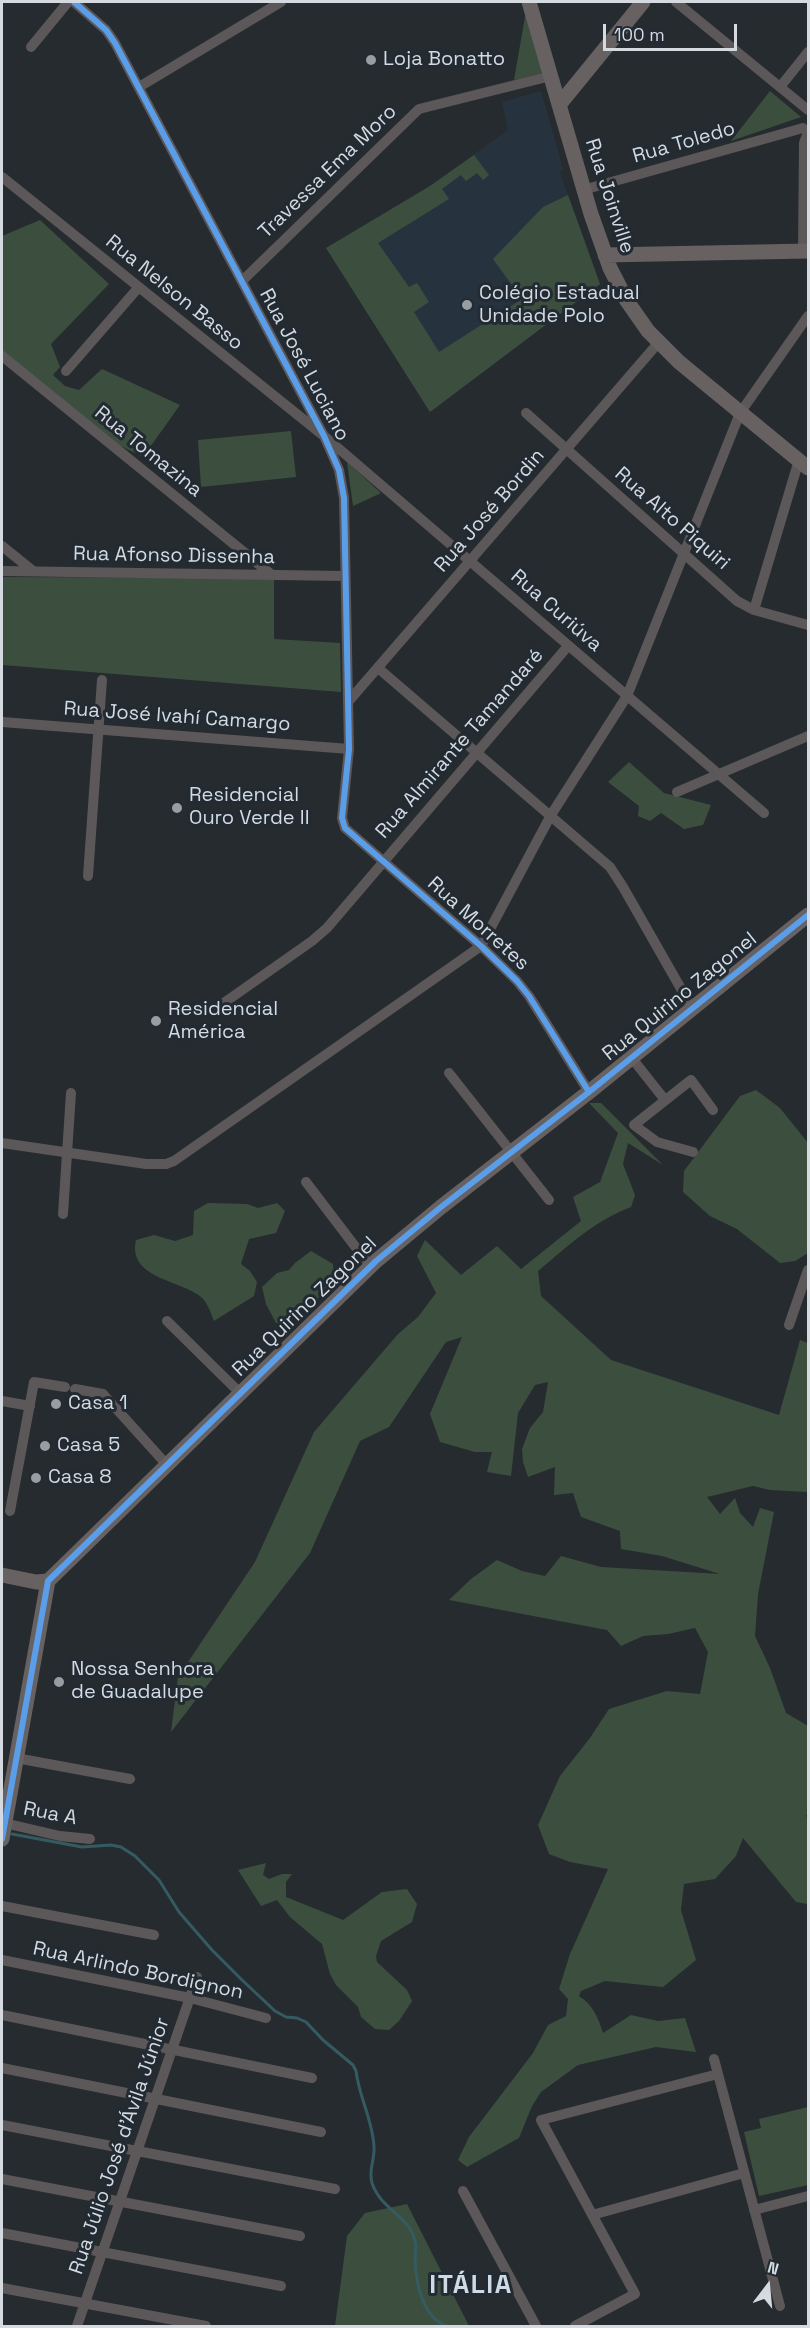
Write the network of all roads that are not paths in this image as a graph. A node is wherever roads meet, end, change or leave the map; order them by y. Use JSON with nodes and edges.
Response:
{"nodes":[{"id":1,"x":68,"y":2,"type":"edge"},
{"id":2,"x":74,"y":2,"type":"edge"},
{"id":3,"x":281,"y":2,"type":"edge"},
{"id":4,"x":529,"y":2,"type":"edge"},
{"id":5,"x":643,"y":2,"type":"edge"},
{"id":6,"x":676,"y":2,"type":"edge"},
{"id":7,"x":31,"y":47,"type":"dead end"},
{"id":8,"x":808,"y":52,"type":"edge"},
{"id":9,"x":551,"y":76,"type":"junction"},
{"id":10,"x":139,"y":87,"type":"junction"},
{"id":11,"x":780,"y":87,"type":"junction"},
{"id":12,"x":559,"y":105,"type":"junction"},
{"id":13,"x":806,"y":108,"type":"edge"},
{"id":14,"x":804,"y":129,"type":"edge"},
{"id":15,"x":2,"y":177,"type":"edge"},
{"id":16,"x":583,"y":190,"type":"junction"},
{"id":17,"x":806,"y":251,"type":"edge"},
{"id":18,"x":605,"y":255,"type":"junction"},
{"id":19,"x":242,"y":281,"type":"junction"},
{"id":20,"x":138,"y":288,"type":"junction"},
{"id":21,"x":808,"y":316,"type":"edge"},
{"id":22,"x":659,"y":342,"type":"junction"},
{"id":23,"x":2,"y":356,"type":"edge"},
{"id":24,"x":66,"y":371,"type":"dead end"},
{"id":25,"x":526,"y":413,"type":"dead end"},
{"id":26,"x":740,"y":413,"type":"junction"},
{"id":27,"x":324,"y":436,"type":"junction"},
{"id":28,"x":567,"y":449,"type":"junction"},
{"id":29,"x":804,"y":464,"type":"edge"},
{"id":30,"x":2,"y":546,"type":"edge"},
{"id":31,"x":684,"y":553,"type":"junction"},
{"id":32,"x":470,"y":562,"type":"junction"},
{"id":33,"x":2,"y":571,"type":"edge"},
{"id":34,"x":33,"y":571,"type":"junction"},
{"id":35,"x":272,"y":575,"type":"junction"},
{"id":36,"x":345,"y":576,"type":"junction"},
{"id":37,"x":754,"y":609,"type":"junction"},
{"id":38,"x":808,"y":625,"type":"edge"},
{"id":39,"x":568,"y":646,"type":"junction"},
{"id":40,"x":378,"y":668,"type":"junction"},
{"id":41,"x":102,"y":680,"type":"dead end"},
{"id":42,"x":627,"y":696,"type":"junction"},
{"id":43,"x":348,"y":702,"type":"junction"},
{"id":44,"x":2,"y":722,"type":"edge"},
{"id":45,"x":99,"y":729,"type":"junction"},
{"id":46,"x":808,"y":736,"type":"edge"},
{"id":47,"x":349,"y":749,"type":"junction"},
{"id":48,"x":477,"y":752,"type":"junction"},
{"id":49,"x":719,"y":775,"type":"junction"},
{"id":50,"x":677,"y":792,"type":"dead end"},
{"id":51,"x":764,"y":813,"type":"dead end"},
{"id":52,"x":551,"y":815,"type":"junction"},
{"id":53,"x":345,"y":828,"type":"joint"},
{"id":54,"x":383,"y":862,"type":"junction"},
{"id":55,"x":88,"y":876,"type":"dead end"},
{"id":56,"x":808,"y":915,"type":"edge"},
{"id":57,"x":481,"y":946,"type":"junction"},
{"id":58,"x":218,"y":1007,"type":"dead end"},
{"id":59,"x":692,"y":1008,"type":"junction"},
{"id":60,"x":631,"y":1057,"type":"junction"},
{"id":61,"x":450,"y":1073,"type":"dead end"},
{"id":62,"x":589,"y":1092,"type":"junction"},
{"id":63,"x":71,"y":1093,"type":"dead end"},
{"id":64,"x":665,"y":1100,"type":"junction"},
{"id":65,"x":713,"y":1110,"type":"dead end"},
{"id":66,"x":2,"y":1143,"type":"edge"},
{"id":67,"x":511,"y":1152,"type":"junction"},
{"id":68,"x":693,"y":1152,"type":"dead end"},
{"id":69,"x":67,"y":1153,"type":"junction"},
{"id":70,"x":306,"y":1182,"type":"dead end"},
{"id":71,"x":549,"y":1200,"type":"dead end"},
{"id":72,"x":63,"y":1214,"type":"dead end"},
{"id":73,"x":370,"y":1266,"type":"junction"},
{"id":74,"x":808,"y":1270,"type":"edge"},
{"id":75,"x":167,"y":1321,"type":"dead end"},
{"id":76,"x":789,"y":1326,"type":"dead end"},
{"id":77,"x":240,"y":1393,"type":"junction"},
{"id":78,"x":2,"y":1401,"type":"edge"},
{"id":79,"x":30,"y":1406,"type":"junction"},
{"id":80,"x":167,"y":1465,"type":"junction"},
{"id":81,"x":10,"y":1511,"type":"dead end"},
{"id":82,"x":2,"y":1575,"type":"edge"},
{"id":83,"x":48,"y":1581,"type":"junction"},
{"id":84,"x":16,"y":1758,"type":"junction"},
{"id":85,"x":130,"y":1779,"type":"dead end"},
{"id":86,"x":4,"y":1823,"type":"junction"},
{"id":87,"x":2,"y":1839,"type":"edge"},
{"id":88,"x":90,"y":1839,"type":"dead end"},
{"id":89,"x":2,"y":1906,"type":"edge"},
{"id":90,"x":154,"y":1935,"type":"dead end"},
{"id":91,"x":2,"y":1960,"type":"edge"},
{"id":92,"x":197,"y":1977,"type":"dead end"},
{"id":93,"x":190,"y":1998,"type":"junction"},
{"id":94,"x":2,"y":2015,"type":"edge"},
{"id":95,"x":266,"y":2018,"type":"dead end"},
{"id":96,"x":172,"y":2050,"type":"junction"},
{"id":97,"x":714,"y":2060,"type":"dead end"},
{"id":98,"x":2,"y":2068,"type":"edge"},
{"id":99,"x":718,"y":2074,"type":"junction"},
{"id":100,"x":312,"y":2079,"type":"dead end"},
{"id":101,"x":155,"y":2099,"type":"junction"},
{"id":102,"x":2,"y":2125,"type":"edge"},
{"id":103,"x":321,"y":2132,"type":"dead end"},
{"id":104,"x":137,"y":2151,"type":"junction"},
{"id":105,"x":744,"y":2173,"type":"junction"},
{"id":106,"x":2,"y":2179,"type":"edge"},
{"id":107,"x":335,"y":2189,"type":"dead end"},
{"id":108,"x":463,"y":2191,"type":"dead end"},
{"id":109,"x":808,"y":2196,"type":"edge"},
{"id":110,"x":120,"y":2201,"type":"junction"},
{"id":111,"x":754,"y":2210,"type":"junction"},
{"id":112,"x":592,"y":2215,"type":"junction"},
{"id":113,"x":2,"y":2233,"type":"edge"},
{"id":114,"x":300,"y":2235,"type":"dead end"},
{"id":115,"x":103,"y":2253,"type":"junction"},
{"id":116,"x":281,"y":2286,"type":"dead end"},
{"id":117,"x":2,"y":2288,"type":"edge"},
{"id":118,"x":85,"y":2304,"type":"junction"},
{"id":119,"x":780,"y":2306,"type":"dead end"},
{"id":120,"x":77,"y":2326,"type":"edge"},
{"id":121,"x":206,"y":2326,"type":"edge"},
{"id":122,"x":536,"y":2326,"type":"edge"},
{"id":123,"x":576,"y":2326,"type":"edge"}],
"edges":[{"from":1,"to":7,"type":"street"},
{"from":2,"to":10,"type":"street","name":"Rua José Luciano"},
{"from":3,"to":10,"type":"street"},
{"from":4,"to":9,"type":"street","name":"Rua Joinville"},
{"from":5,"to":12,"type":"street"},
{"from":6,"to":11,"type":"street"},
{"from":8,"to":11,"type":"street"},
{"from":9,"to":12,"type":"street","name":"Rua Joinville"},
{"from":9,"to":19,"type":"street","name":"Travessa Ema Moro"},
{"from":10,"to":19,"type":"street","name":"Rua José Luciano"},
{"from":11,"to":13,"type":"street"},
{"from":12,"to":16,"type":"street","name":"Rua Joinville"},
{"from":13,"to":14,"type":"street"},
{"from":14,"to":16,"type":"street","name":"Rua Toledo"},
{"from":14,"to":17,"type":"street"},
{"from":15,"to":20,"type":"street","name":"Rua Nelson Basso"},
{"from":16,"to":18,"type":"street","name":"Rua Joinville"},
{"from":17,"to":18,"type":"street"},
{"from":18,"to":22,"type":"street","name":"Rua Joinville"},
{"from":19,"to":27,"type":"street","name":"Rua José Luciano"},
{"from":20,"to":24,"type":"street"},
{"from":20,"to":27,"type":"street","name":"Rua Nelson Basso"},
{"from":21,"to":26,"type":"street"},
{"from":22,"to":26,"type":"street","name":"Rua Joinville"},
{"from":22,"to":28,"type":"street","name":"Rua José Bordin"},
{"from":23,"to":35,"type":"street","name":"Rua Tomazina"},
{"from":25,"to":28,"type":"street","name":"Rua Alto Piquiri"},
{"from":26,"to":29,"type":"street","name":"Rua Joinville"},
{"from":26,"to":31,"type":"street"},
{"from":27,"to":32,"type":"street","name":"Rua Curiúva"},
{"from":27,"to":36,"type":"street","name":"Rua José Luciano"},
{"from":28,"to":31,"type":"street","name":"Rua Alto Piquiri"},
{"from":28,"to":32,"type":"street","name":"Rua José Bordin"},
{"from":29,"to":37,"type":"street"},
{"from":30,"to":34,"type":"street"},
{"from":31,"to":37,"type":"street","name":"Rua Alto Piquiri"},
{"from":31,"to":42,"type":"street"},
{"from":32,"to":39,"type":"street","name":"Rua Curiúva"},
{"from":32,"to":40,"type":"street","name":"Rua José Bordin"},
{"from":33,"to":34,"type":"street","name":"Rua Afonso Dissenha"},
{"from":34,"to":35,"type":"street","name":"Rua Afonso Dissenha"},
{"from":35,"to":36,"type":"street","name":"Rua Afonso Dissenha"},
{"from":36,"to":43,"type":"street","name":"Rua José Luciano"},
{"from":37,"to":38,"type":"street","name":"Rua Alto Piquiri"},
{"from":39,"to":42,"type":"street","name":"Rua Curiúva"},
{"from":39,"to":48,"type":"street","name":"Rua Almirante Tamandaré"},
{"from":40,"to":43,"type":"street","name":"Rua José Bordin"},
{"from":40,"to":48,"type":"street"},
{"from":41,"to":45,"type":"street"},
{"from":42,"to":49,"type":"street","name":"Rua Curiúva"},
{"from":42,"to":52,"type":"street"},
{"from":43,"to":47,"type":"street","name":"Rua José Luciano"},
{"from":44,"to":45,"type":"street","name":"Rua José Ivahí Camargo"},
{"from":45,"to":47,"type":"street","name":"Rua José Ivahí Camargo"},
{"from":45,"to":55,"type":"street"},
{"from":46,"to":49,"type":"street"},
{"from":47,"to":53,"type":"street","name":"Rua José Luciano"},
{"from":48,"to":52,"type":"street"},
{"from":48,"to":54,"type":"street","name":"Rua Almirante Tamandaré"},
{"from":49,"to":50,"type":"street"},
{"from":49,"to":51,"type":"street","name":"Rua Curiúva"},
{"from":52,"to":57,"type":"street"},
{"from":52,"to":59,"type":"street"},
{"from":53,"to":54,"type":"street","name":"Rua Morretes"},
{"from":54,"to":57,"type":"street","name":"Rua Morretes"},
{"from":54,"to":58,"type":"street","name":"Rua Almirante Tamandaré"},
{"from":56,"to":59,"type":"street","name":"Rua Quirino Zagonel"},
{"from":57,"to":62,"type":"street","name":"Rua Morretes"},
{"from":57,"to":69,"type":"street"},
{"from":59,"to":60,"type":"street","name":"Rua Quirino Zagonel"},
{"from":60,"to":62,"type":"street","name":"Rua Quirino Zagonel"},
{"from":60,"to":64,"type":"street"},
{"from":61,"to":67,"type":"street"},
{"from":62,"to":67,"type":"street","name":"Rua Quirino Zagonel"},
{"from":63,"to":69,"type":"street"},
{"from":64,"to":65,"type":"street"},
{"from":64,"to":68,"type":"street"},
{"from":66,"to":69,"type":"street"},
{"from":67,"to":71,"type":"street"},
{"from":67,"to":73,"type":"street","name":"Rua Quirino Zagonel"},
{"from":69,"to":72,"type":"street"},
{"from":70,"to":73,"type":"street"},
{"from":73,"to":77,"type":"street","name":"Rua Quirino Zagonel"},
{"from":74,"to":76,"type":"street"},
{"from":75,"to":77,"type":"street"},
{"from":77,"to":80,"type":"street","name":"Rua Quirino Zagonel"},
{"from":78,"to":79,"type":"street"},
{"from":79,"to":80,"type":"street"},
{"from":79,"to":81,"type":"street"},
{"from":80,"to":83,"type":"street","name":"Rua Quirino Zagonel"},
{"from":82,"to":83,"type":"street"},
{"from":83,"to":84,"type":"street"},
{"from":84,"to":85,"type":"street"},
{"from":84,"to":86,"type":"street"},
{"from":86,"to":87,"type":"street"},
{"from":86,"to":88,"type":"street","name":"Rua A"},
{"from":89,"to":90,"type":"street"},
{"from":91,"to":93,"type":"street","name":"Rua Arlindo Bordignon"},
{"from":92,"to":93,"type":"street","name":"Rua Júlio José d'Ávila Júnior"},
{"from":93,"to":95,"type":"street","name":"Rua Arlindo Bordignon"},
{"from":93,"to":96,"type":"street","name":"Rua Júlio José d'Ávila Júnior"},
{"from":94,"to":96,"type":"street"},
{"from":96,"to":100,"type":"street"},
{"from":96,"to":101,"type":"street","name":"Rua Júlio José d'Ávila Júnior"},
{"from":97,"to":99,"type":"street"},
{"from":98,"to":101,"type":"street"},
{"from":99,"to":105,"type":"street"},
{"from":99,"to":112,"type":"street"},
{"from":101,"to":103,"type":"street"},
{"from":101,"to":104,"type":"street","name":"Rua Júlio José d'Ávila Júnior"},
{"from":102,"to":104,"type":"street"},
{"from":104,"to":107,"type":"street"},
{"from":104,"to":110,"type":"street","name":"Rua Júlio José d'Ávila Júnior"},
{"from":105,"to":111,"type":"street"},
{"from":105,"to":112,"type":"street"},
{"from":106,"to":110,"type":"street"},
{"from":108,"to":122,"type":"street"},
{"from":109,"to":111,"type":"street"},
{"from":110,"to":114,"type":"street"},
{"from":110,"to":115,"type":"street","name":"Rua Júlio José d'Ávila Júnior"},
{"from":111,"to":119,"type":"street"},
{"from":112,"to":123,"type":"street"},
{"from":113,"to":115,"type":"street"},
{"from":115,"to":116,"type":"street"},
{"from":115,"to":118,"type":"street","name":"Rua Júlio José d'Ávila Júnior"},
{"from":117,"to":118,"type":"street"},
{"from":118,"to":120,"type":"street","name":"Rua Júlio José d'Ávila Júnior"},
{"from":118,"to":121,"type":"street"}]}
